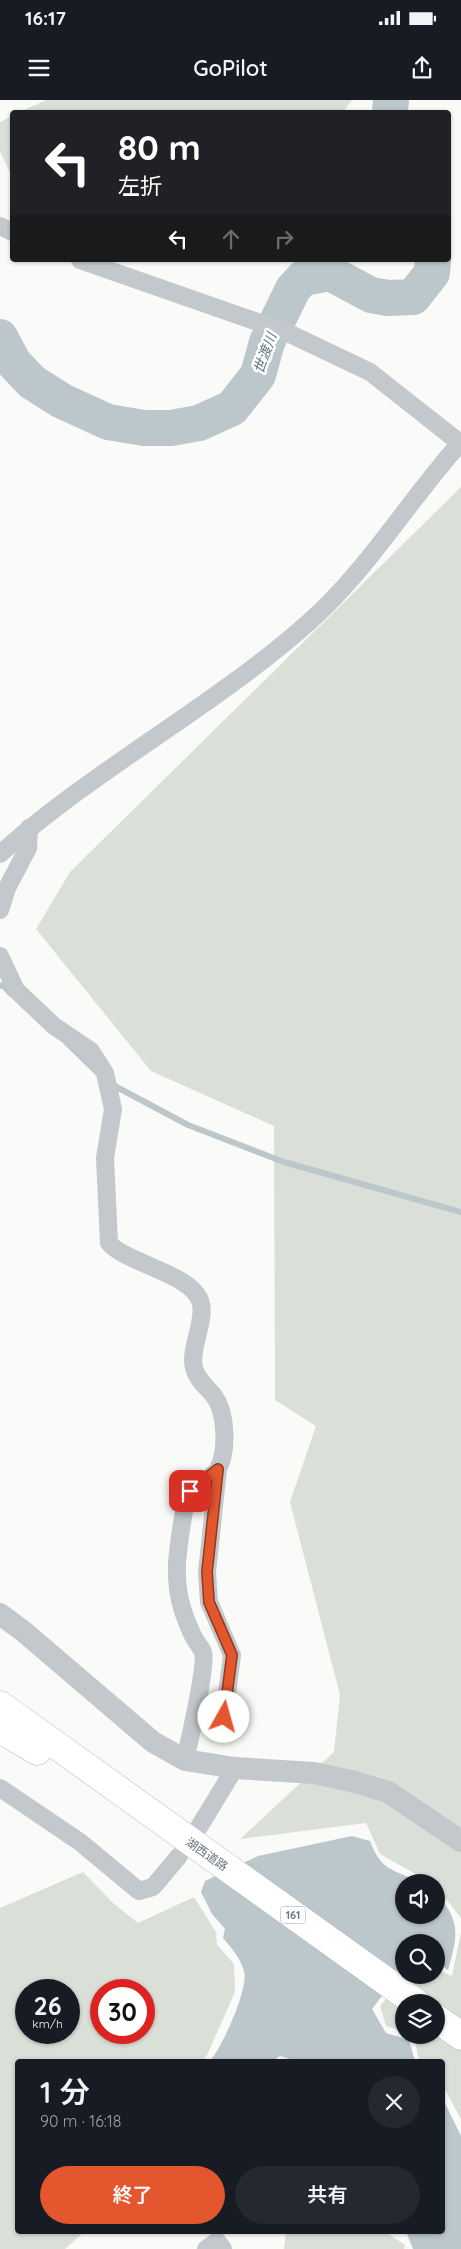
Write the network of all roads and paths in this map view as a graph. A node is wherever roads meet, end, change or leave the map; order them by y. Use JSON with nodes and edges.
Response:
{"nodes":[{"id":1,"x":86,"y":262,"type":"edge"},
{"id":2,"x":461,"y":442,"type":"edge"},
{"id":3,"x":29,"y":828,"type":"junction"},
{"id":4,"x":0,"y":854,"type":"edge"},
{"id":5,"x":0,"y":910,"type":"edge"},
{"id":6,"x":0,"y":956,"type":"edge"},
{"id":7,"x":218,"y":1469,"type":"junction"},
{"id":8,"x":0,"y":1614,"type":"edge"},
{"id":9,"x":0,"y":1705,"type":"edge"},
{"id":10,"x":224,"y":1717,"type":"dead end"},
{"id":11,"x":0,"y":1729,"type":"edge"},
{"id":12,"x":185,"y":1760,"type":"junction"},
{"id":13,"x":235,"y":1768,"type":"junction"},
{"id":14,"x":0,"y":1788,"type":"edge"},
{"id":15,"x":168,"y":1827,"type":"junction"},
{"id":16,"x":461,"y":1841,"type":"edge"},
{"id":17,"x":191,"y":1842,"type":"junction"},
{"id":18,"x":404,"y":1994,"type":"edge"},
{"id":19,"x":445,"y":2024,"type":"edge"},
{"id":20,"x":461,"y":2036,"type":"edge"},
{"id":21,"x":206,"y":2249,"type":"edge"},
{"id":22,"x":223,"y":2249,"type":"edge"}],
"edges":[{"from":1,"to":2,"type":"street"},
{"from":2,"to":3,"type":"street"},
{"from":3,"to":4,"type":"street"},
{"from":3,"to":5,"type":"street"},
{"from":6,"to":7,"type":"street"},
{"from":7,"to":10,"type":"street"},
{"from":7,"to":12,"type":"street"},
{"from":8,"to":12,"type":"street"},
{"from":9,"to":15,"type":"highway","name":"湖西道路","number":"161"},
{"from":11,"to":15,"type":"highway"},
{"from":12,"to":13,"type":"street"},
{"from":13,"to":16,"type":"street"},
{"from":13,"to":17,"type":"street"},
{"from":14,"to":17,"type":"street"},
{"from":15,"to":17,"type":"highway","name":"湖西道路","number":"161"},
{"from":17,"to":18,"type":"highway","name":"湖西道路","number":"161"},
{"from":19,"to":20,"type":"highway"},
{"from":21,"to":22,"type":"street"}]}
